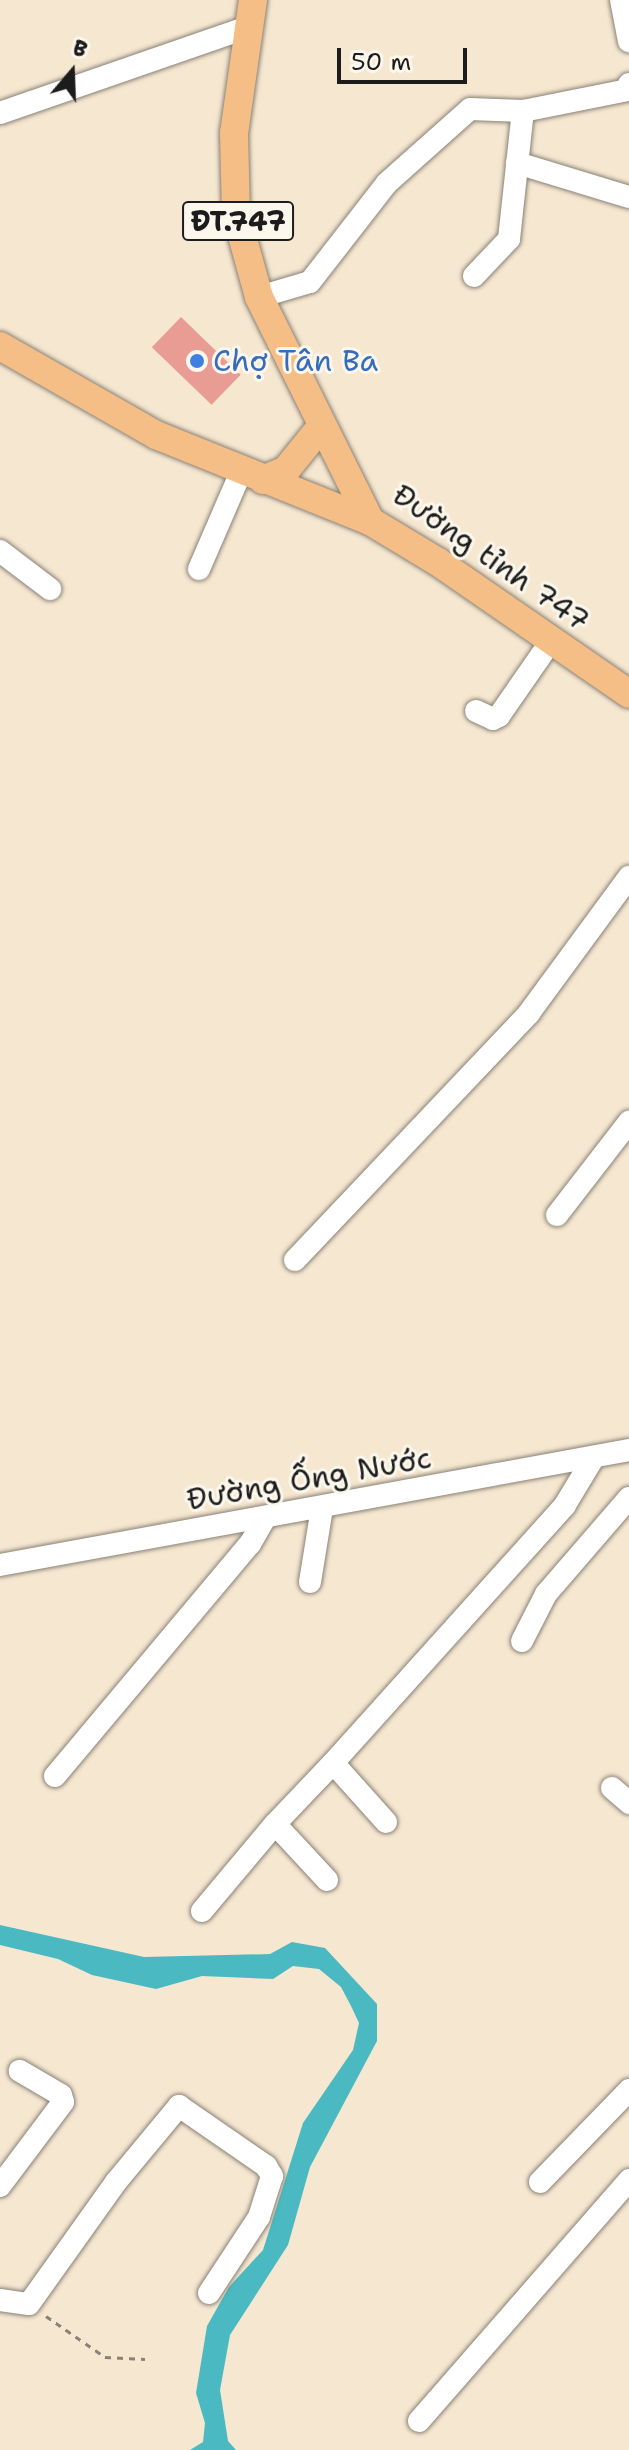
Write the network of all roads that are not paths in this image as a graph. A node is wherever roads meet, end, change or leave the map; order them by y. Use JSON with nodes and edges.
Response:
{"nodes":[{"id":1,"x":621,"y":0,"type":"edge"},
{"id":2,"x":251,"y":13,"type":"edge"},
{"id":3,"x":629,"y":41,"type":"edge"},
{"id":4,"x":629,"y":84,"type":"edge"},
{"id":5,"x":523,"y":111,"type":"junction"},
{"id":6,"x":0,"y":113,"type":"edge"},
{"id":7,"x":517,"y":163,"type":"junction"},
{"id":8,"x":629,"y":197,"type":"edge"},
{"id":9,"x":474,"y":276,"type":"dead end"},
{"id":10,"x":259,"y":297,"type":"junction"},
{"id":11,"x":0,"y":346,"type":"edge"},
{"id":12,"x":320,"y":428,"type":"junction"},
{"id":13,"x":252,"y":476,"type":"junction"},
{"id":14,"x":370,"y":521,"type":"junction"},
{"id":15,"x":0,"y":551,"type":"edge"},
{"id":16,"x":199,"y":569,"type":"dead end"},
{"id":17,"x":50,"y":589,"type":"dead end"},
{"id":18,"x":551,"y":641,"type":"junction"},
{"id":19,"x":629,"y":694,"type":"edge"},
{"id":20,"x":476,"y":711,"type":"dead end"},
{"id":21,"x":629,"y":877,"type":"edge"},
{"id":22,"x":629,"y":1122,"type":"edge"},
{"id":23,"x":557,"y":1215,"type":"dead end"},
{"id":24,"x":295,"y":1260,"type":"dead end"},
{"id":25,"x":629,"y":1450,"type":"edge"},
{"id":26,"x":594,"y":1457,"type":"junction"},
{"id":27,"x":629,"y":1498,"type":"edge"},
{"id":28,"x":322,"y":1508,"type":"junction"},
{"id":29,"x":265,"y":1518,"type":"junction"},
{"id":30,"x":0,"y":1565,"type":"edge"},
{"id":31,"x":310,"y":1582,"type":"dead end"},
{"id":32,"x":522,"y":1641,"type":"dead end"},
{"id":33,"x":333,"y":1763,"type":"junction"},
{"id":34,"x":55,"y":1776,"type":"dead end"},
{"id":35,"x":386,"y":1822,"type":"dead end"},
{"id":36,"x":275,"y":1824,"type":"junction"},
{"id":37,"x":327,"y":1880,"type":"dead end"},
{"id":38,"x":202,"y":1911,"type":"dead end"},
{"id":39,"x":20,"y":2071,"type":"dead end"},
{"id":40,"x":629,"y":2090,"type":"edge"},
{"id":41,"x":629,"y":2180,"type":"edge"},
{"id":42,"x":540,"y":2182,"type":"dead end"},
{"id":43,"x":0,"y":2186,"type":"edge"},
{"id":44,"x":209,"y":2293,"type":"dead end"},
{"id":45,"x":0,"y":2300,"type":"edge"},
{"id":46,"x":419,"y":2421,"type":"dead end"}],
"edges":[{"from":1,"to":3,"type":"street"},
{"from":2,"to":6,"type":"street"},
{"from":2,"to":10,"type":"main road","name":"Đường tỉnh 747","number":"ĐT.747"},
{"from":4,"to":5,"type":"street"},
{"from":5,"to":7,"type":"street"},
{"from":5,"to":10,"type":"street"},
{"from":7,"to":8,"type":"street"},
{"from":7,"to":9,"type":"street"},
{"from":10,"to":12,"type":"main road","name":"Đường tỉnh 747","number":"ĐT.747"},
{"from":11,"to":13,"type":"main road"},
{"from":12,"to":13,"type":"main road"},
{"from":12,"to":14,"type":"main road","name":"Đường tỉnh 747","number":"ĐT.747"},
{"from":13,"to":14,"type":"main road"},
{"from":13,"to":16,"type":"street"},
{"from":14,"to":18,"type":"main road","name":"Đường tỉnh 747","number":"ĐT.747"},
{"from":15,"to":17,"type":"street"},
{"from":18,"to":19,"type":"main road","name":"Đường tỉnh 747","number":"ĐT.747"},
{"from":18,"to":20,"type":"street"},
{"from":21,"to":24,"type":"street"},
{"from":22,"to":23,"type":"street"},
{"from":25,"to":26,"type":"street","name":"Đường Ống Nước"},
{"from":26,"to":28,"type":"street","name":"Đường Ống Nước"},
{"from":26,"to":33,"type":"street"},
{"from":27,"to":32,"type":"street"},
{"from":28,"to":29,"type":"street","name":"Đường Ống Nước"},
{"from":28,"to":31,"type":"street"},
{"from":29,"to":30,"type":"street","name":"Đường Ống Nước"},
{"from":29,"to":34,"type":"street"},
{"from":33,"to":35,"type":"street"},
{"from":33,"to":36,"type":"street"},
{"from":36,"to":37,"type":"street"},
{"from":36,"to":38,"type":"street"},
{"from":39,"to":43,"type":"street"},
{"from":40,"to":42,"type":"street"},
{"from":41,"to":46,"type":"street"},
{"from":44,"to":45,"type":"street"}]}
